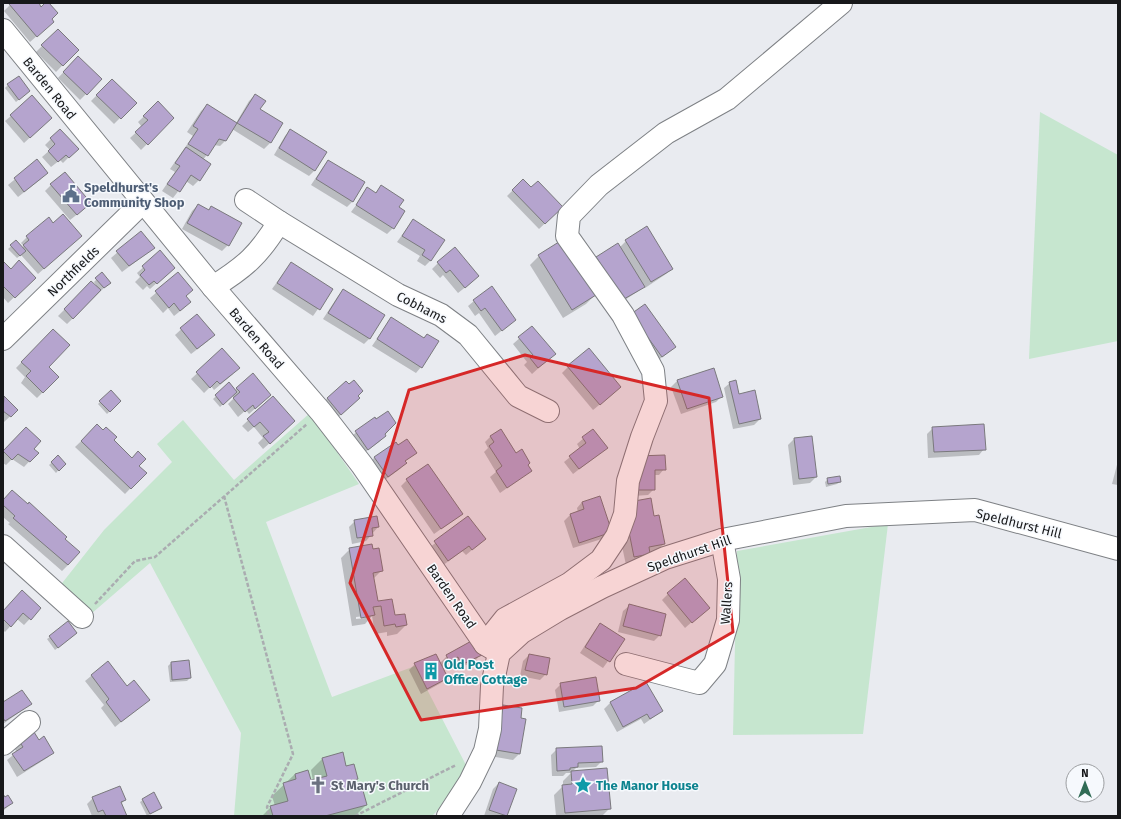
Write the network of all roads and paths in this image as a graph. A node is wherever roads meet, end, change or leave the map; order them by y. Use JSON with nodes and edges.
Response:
{"nodes":[{"id":1,"x":841,"y":3,"type":"edge"},
{"id":2,"x":3,"y":30,"type":"edge"},
{"id":3,"x":246,"y":200,"type":"dead end"},
{"id":4,"x":143,"y":202,"type":"junction"},
{"id":5,"x":279,"y":222,"type":"junction"},
{"id":6,"x":213,"y":287,"type":"junction"},
{"id":7,"x":3,"y":339,"type":"edge"},
{"id":8,"x":548,"y":411,"type":"dead end"},
{"id":9,"x":321,"y":412,"type":"junction"},
{"id":10,"x":224,"y":496,"type":"junction"},
{"id":11,"x":722,"y":540,"type":"junction"},
{"id":12,"x":3,"y":546,"type":"edge"},
{"id":13,"x":1118,"y":549,"type":"edge"},
{"id":14,"x":82,"y":617,"type":"joint"},
{"id":15,"x":492,"y":649,"type":"junction"},
{"id":16,"x":626,"y":664,"type":"dead end"},
{"id":17,"x":29,"y":722,"type":"dead end"},
{"id":18,"x":3,"y":744,"type":"edge"},
{"id":19,"x":457,"y":764,"type":"dead end"},
{"id":20,"x":269,"y":816,"type":"edge"},
{"id":21,"x":355,"y":816,"type":"edge"},
{"id":22,"x":448,"y":816,"type":"edge"}],
"edges":[{"from":1,"to":15,"type":"street"},
{"from":2,"to":4,"type":"street","name":"Barden Road"},
{"from":3,"to":5,"type":"street","name":"Cobhams"},
{"from":4,"to":6,"type":"street","name":"Barden Road"},
{"from":4,"to":7,"type":"street","name":"Northfields"},
{"from":5,"to":6,"type":"street"},
{"from":5,"to":8,"type":"street","name":"Cobhams"},
{"from":6,"to":9,"type":"street","name":"Barden Road"},
{"from":9,"to":10,"type":"path"},
{"from":9,"to":15,"type":"street","name":"Barden Road"},
{"from":10,"to":14,"type":"path"},
{"from":10,"to":20,"type":"path"},
{"from":11,"to":13,"type":"street","name":"Speldhurst Hill"},
{"from":11,"to":15,"type":"street","name":"Speldhurst Hill"},
{"from":11,"to":16,"type":"street","name":"Wallers"},
{"from":12,"to":14,"type":"street"},
{"from":15,"to":22,"type":"street"},
{"from":17,"to":18,"type":"street"},
{"from":19,"to":21,"type":"path"}]}
